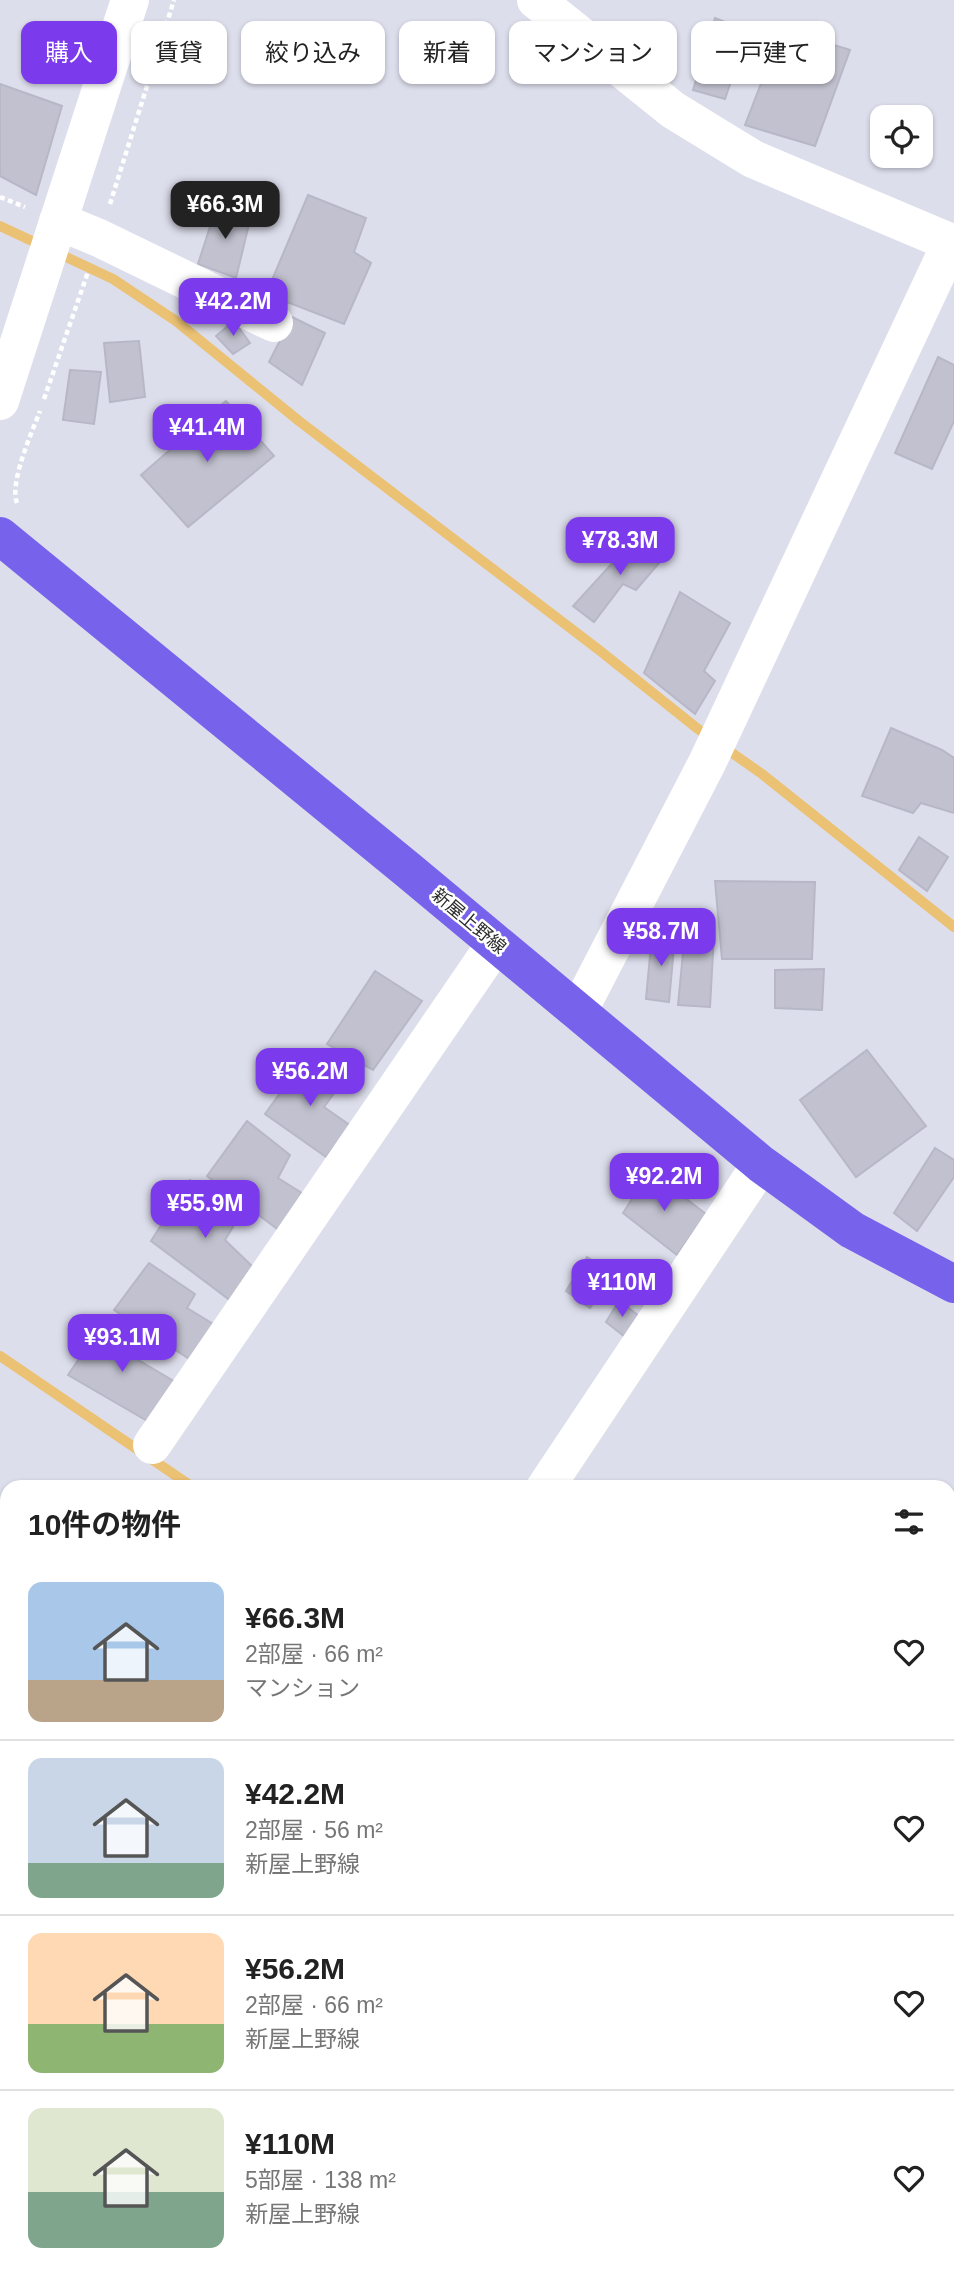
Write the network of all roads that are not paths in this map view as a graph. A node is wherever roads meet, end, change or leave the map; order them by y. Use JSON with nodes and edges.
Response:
{"nodes":[{"id":1,"x":130,"y":0,"type":"edge"},
{"id":2,"x":536,"y":0,"type":"edge"},
{"id":3,"x":58,"y":221,"type":"junction"},
{"id":4,"x":953,"y":243,"type":"edge"},
{"id":5,"x":274,"y":323,"type":"dead end"},
{"id":6,"x":0,"y":401,"type":"edge"},
{"id":7,"x":10,"y":544,"type":"edge"},
{"id":8,"x":496,"y":943,"type":"junction"},
{"id":9,"x":578,"y":1012,"type":"junction"},
{"id":10,"x":761,"y":1164,"type":"junction"},
{"id":11,"x":954,"y":1283,"type":"edge"},
{"id":12,"x":152,"y":1445,"type":"dead end"},
{"id":13,"x":550,"y":1480,"type":"edge"}],
"edges":[{"from":1,"to":3,"type":"street"},
{"from":2,"to":4,"type":"street"},
{"from":3,"to":5,"type":"street"},
{"from":3,"to":6,"type":"street"},
{"from":4,"to":9,"type":"street"},
{"from":7,"to":8,"type":"main road","name":"新屋上野線"},
{"from":8,"to":9,"type":"main road","name":"新屋上野線"},
{"from":8,"to":12,"type":"street"},
{"from":9,"to":10,"type":"main road","name":"新屋上野線"},
{"from":10,"to":11,"type":"main road","name":"新屋上野線"},
{"from":10,"to":13,"type":"street"}]}
